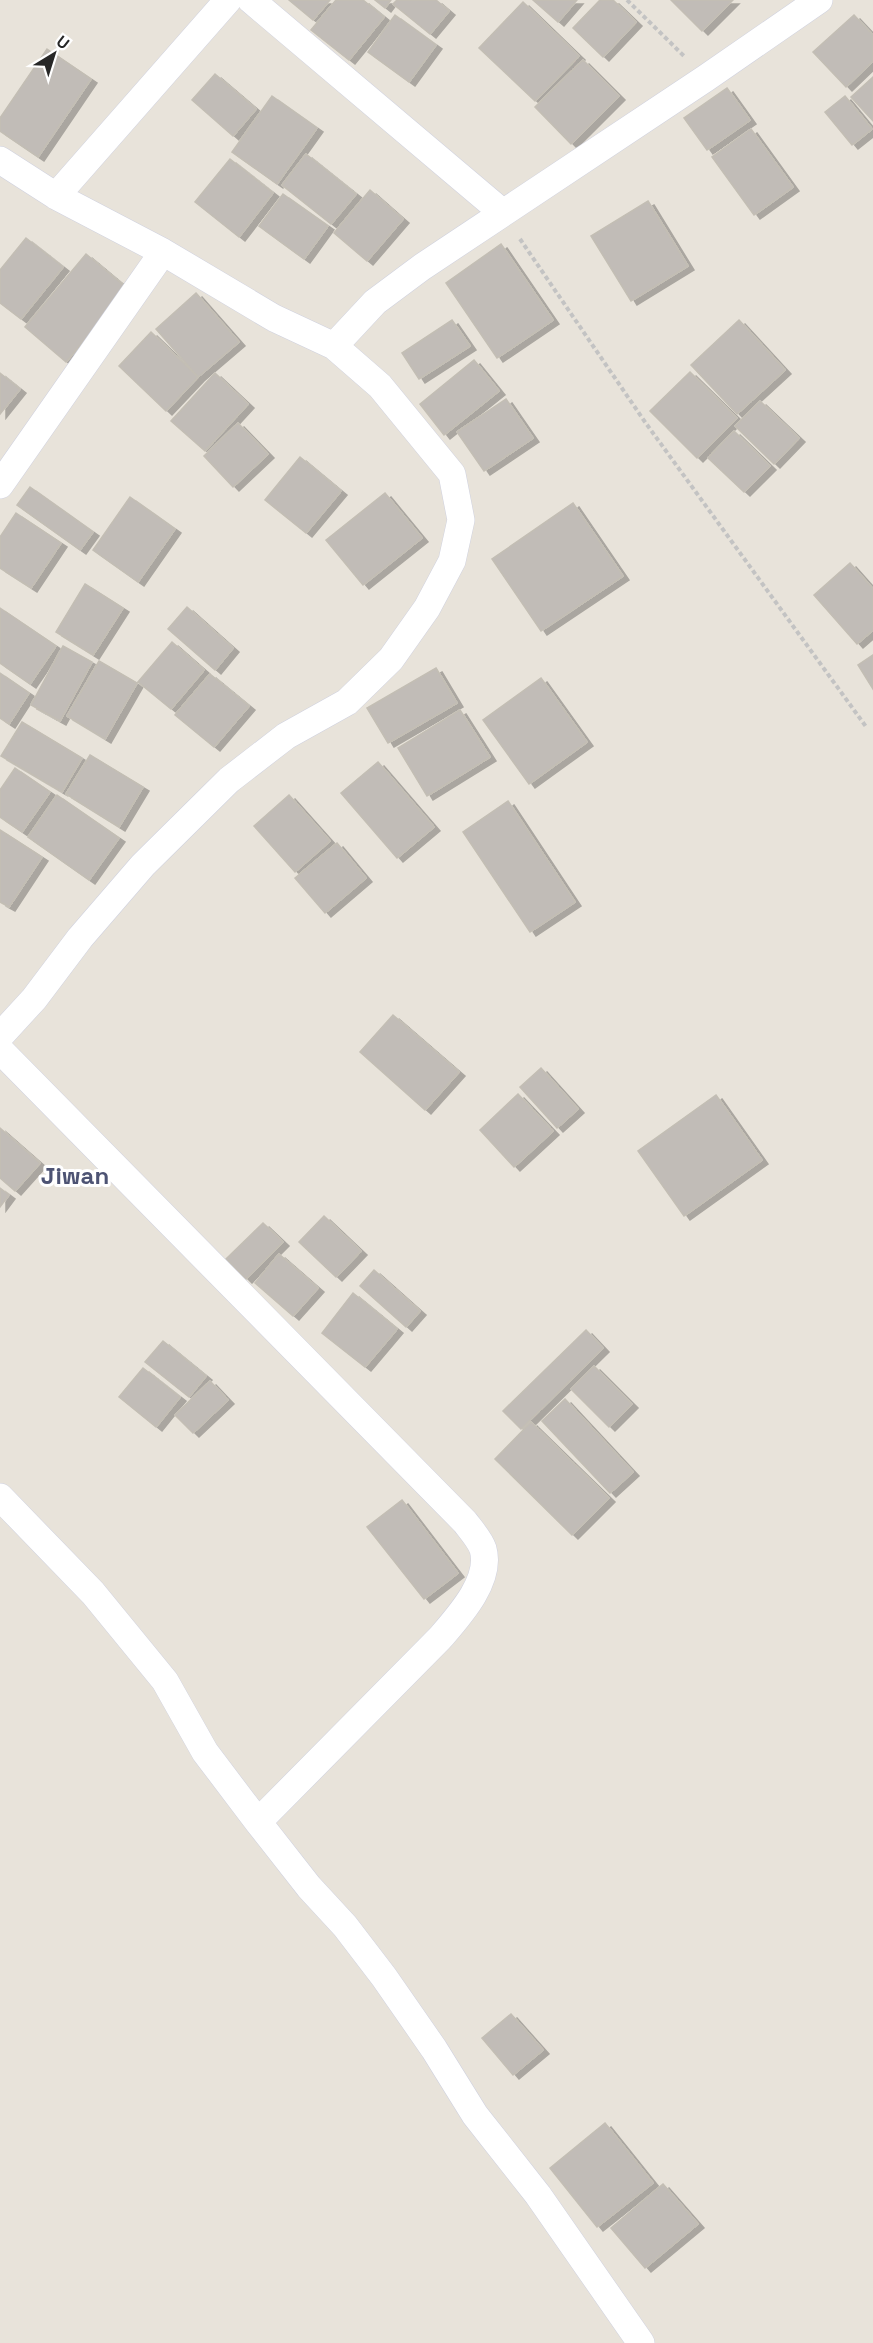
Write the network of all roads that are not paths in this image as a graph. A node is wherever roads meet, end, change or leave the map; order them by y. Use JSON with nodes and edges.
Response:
{"nodes":[{"id":1,"x":228,"y":0,"type":"edge"},
{"id":2,"x":251,"y":0,"type":"edge"},
{"id":3,"x":819,"y":0,"type":"edge"},
{"id":4,"x":0,"y":160,"type":"edge"},
{"id":5,"x":56,"y":196,"type":"junction"},
{"id":6,"x":503,"y":213,"type":"junction"},
{"id":7,"x":163,"y":252,"type":"junction"},
{"id":8,"x":334,"y":346,"type":"junction"},
{"id":9,"x":0,"y":485,"type":"edge"},
{"id":10,"x":0,"y":1036,"type":"edge"},
{"id":11,"x":0,"y":1050,"type":"edge"},
{"id":12,"x":0,"y":1497,"type":"edge"},
{"id":13,"x":258,"y":1822,"type":"junction"},
{"id":14,"x":641,"y":2343,"type":"edge"}],
"edges":[{"from":1,"to":5,"type":"street"},
{"from":2,"to":6,"type":"street"},
{"from":3,"to":6,"type":"street"},
{"from":4,"to":5,"type":"street"},
{"from":5,"to":7,"type":"street"},
{"from":6,"to":8,"type":"street"},
{"from":7,"to":8,"type":"street"},
{"from":7,"to":9,"type":"street"},
{"from":8,"to":10,"type":"street"},
{"from":11,"to":13,"type":"street"},
{"from":12,"to":13,"type":"street"},
{"from":13,"to":14,"type":"street"}]}
